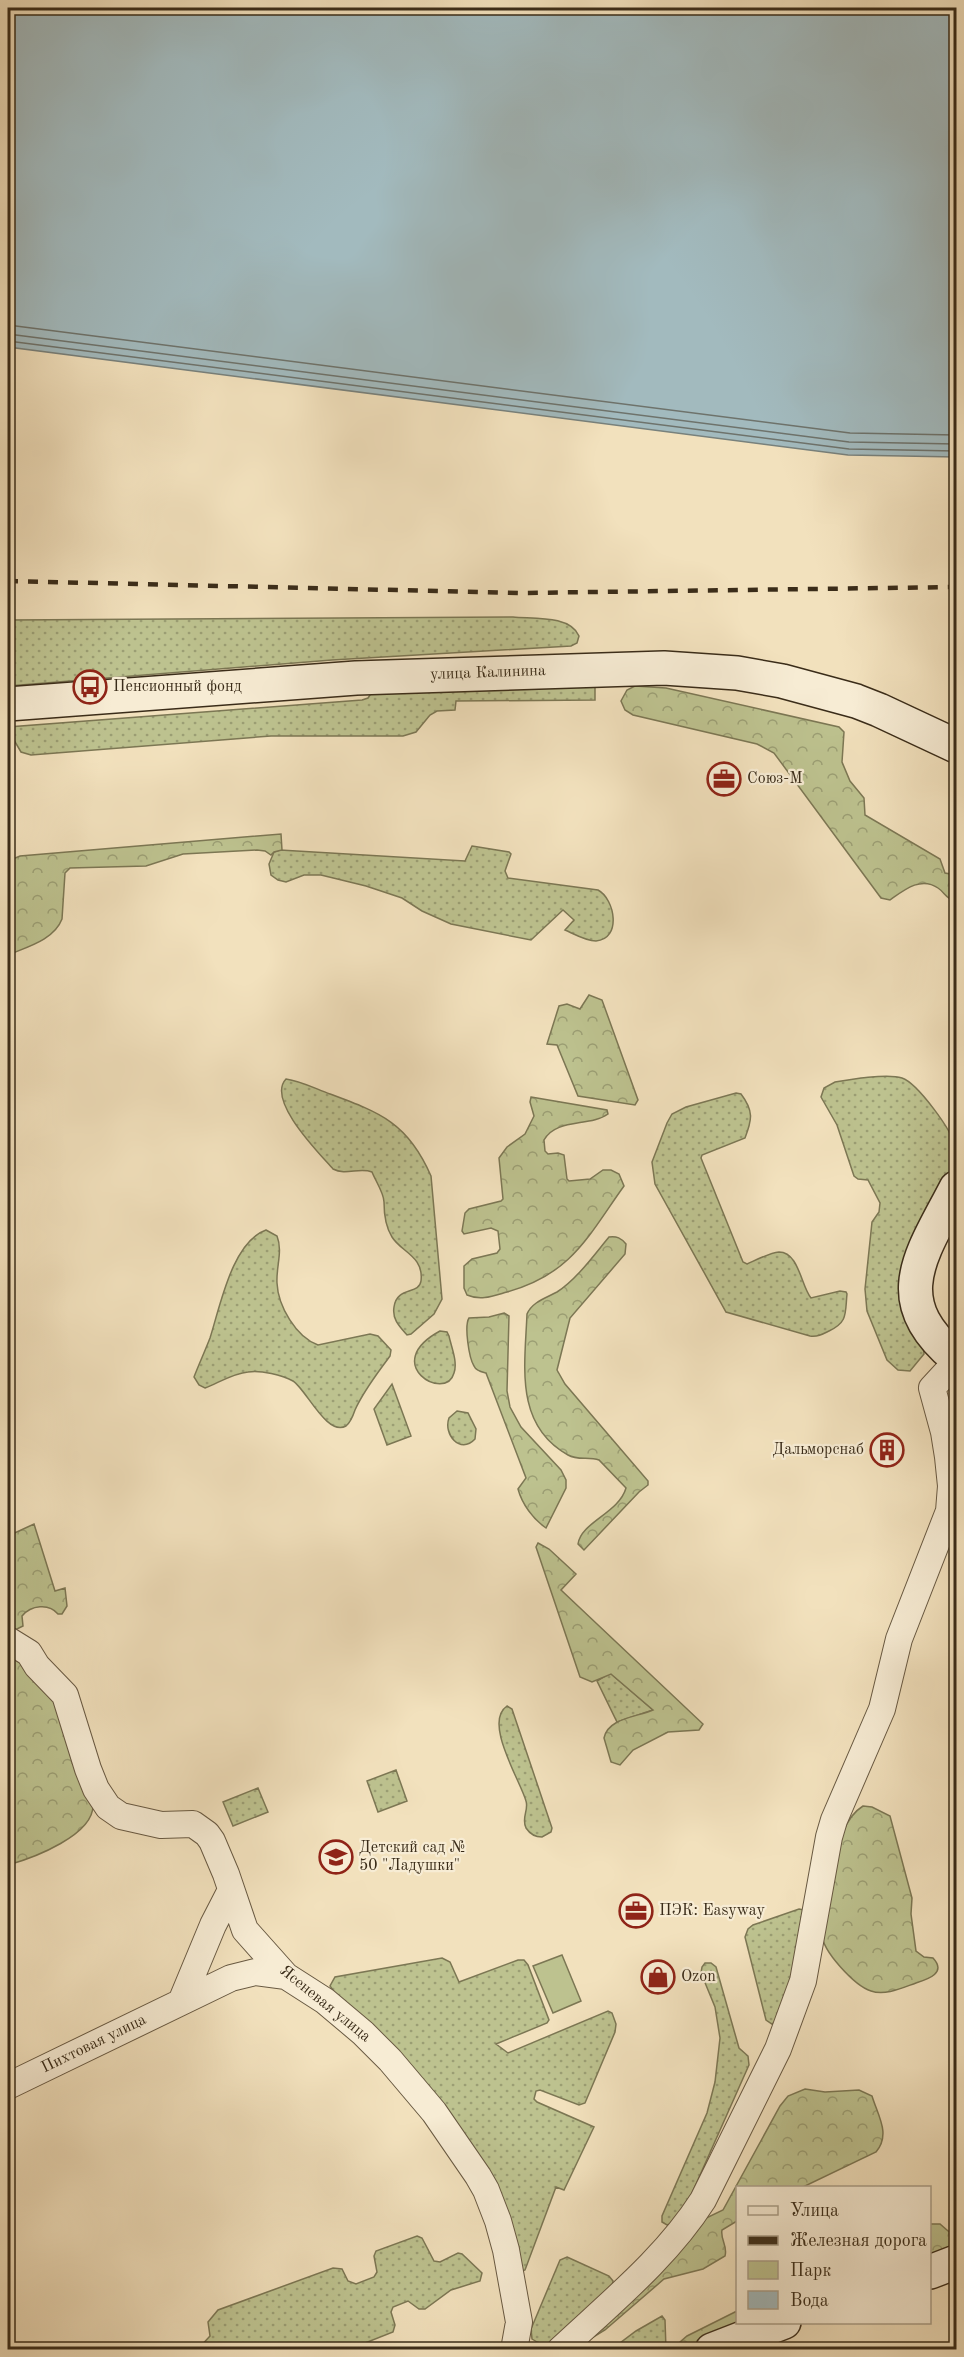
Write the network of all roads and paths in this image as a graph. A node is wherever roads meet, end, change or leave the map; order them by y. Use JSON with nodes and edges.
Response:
{"nodes":[{"id":1,"x":8,"y":704,"type":"edge"},
{"id":2,"x":957,"y":746,"type":"edge"},
{"id":3,"x":957,"y":1188,"type":"edge"},
{"id":4,"x":957,"y":1360,"type":"edge"},
{"id":5,"x":8,"y":1640,"type":"edge"},
{"id":6,"x":231,"y":1890,"type":"junction"},
{"id":7,"x":286,"y":1976,"type":"junction"},
{"id":8,"x":182,"y":2002,"type":"junction"},
{"id":9,"x":8,"y":2086,"type":"edge"},
{"id":10,"x":957,"y":2262,"type":"edge"},
{"id":11,"x":931,"y":2272,"type":"edge"},
{"id":12,"x":779,"y":2324,"type":"edge"},
{"id":13,"x":514,"y":2349,"type":"edge"},
{"id":14,"x":560,"y":2349,"type":"edge"},
{"id":15,"x":712,"y":2349,"type":"edge"}],
"edges":[{"from":1,"to":2,"type":"main road","name":"улица Калинина"},
{"from":3,"to":4,"type":"main road"},
{"from":4,"to":14,"type":"street"},
{"from":5,"to":6,"type":"street","name":"Ясеневая улица"},
{"from":6,"to":7,"type":"street","name":"Ясеневая улица"},
{"from":6,"to":8,"type":"street"},
{"from":7,"to":8,"type":"street","name":"Пихтовая улица"},
{"from":7,"to":13,"type":"street","name":"Ясеневая улица"},
{"from":8,"to":9,"type":"street","name":"Пихтовая улица"},
{"from":10,"to":11,"type":"main road"},
{"from":12,"to":15,"type":"main road"}]}
